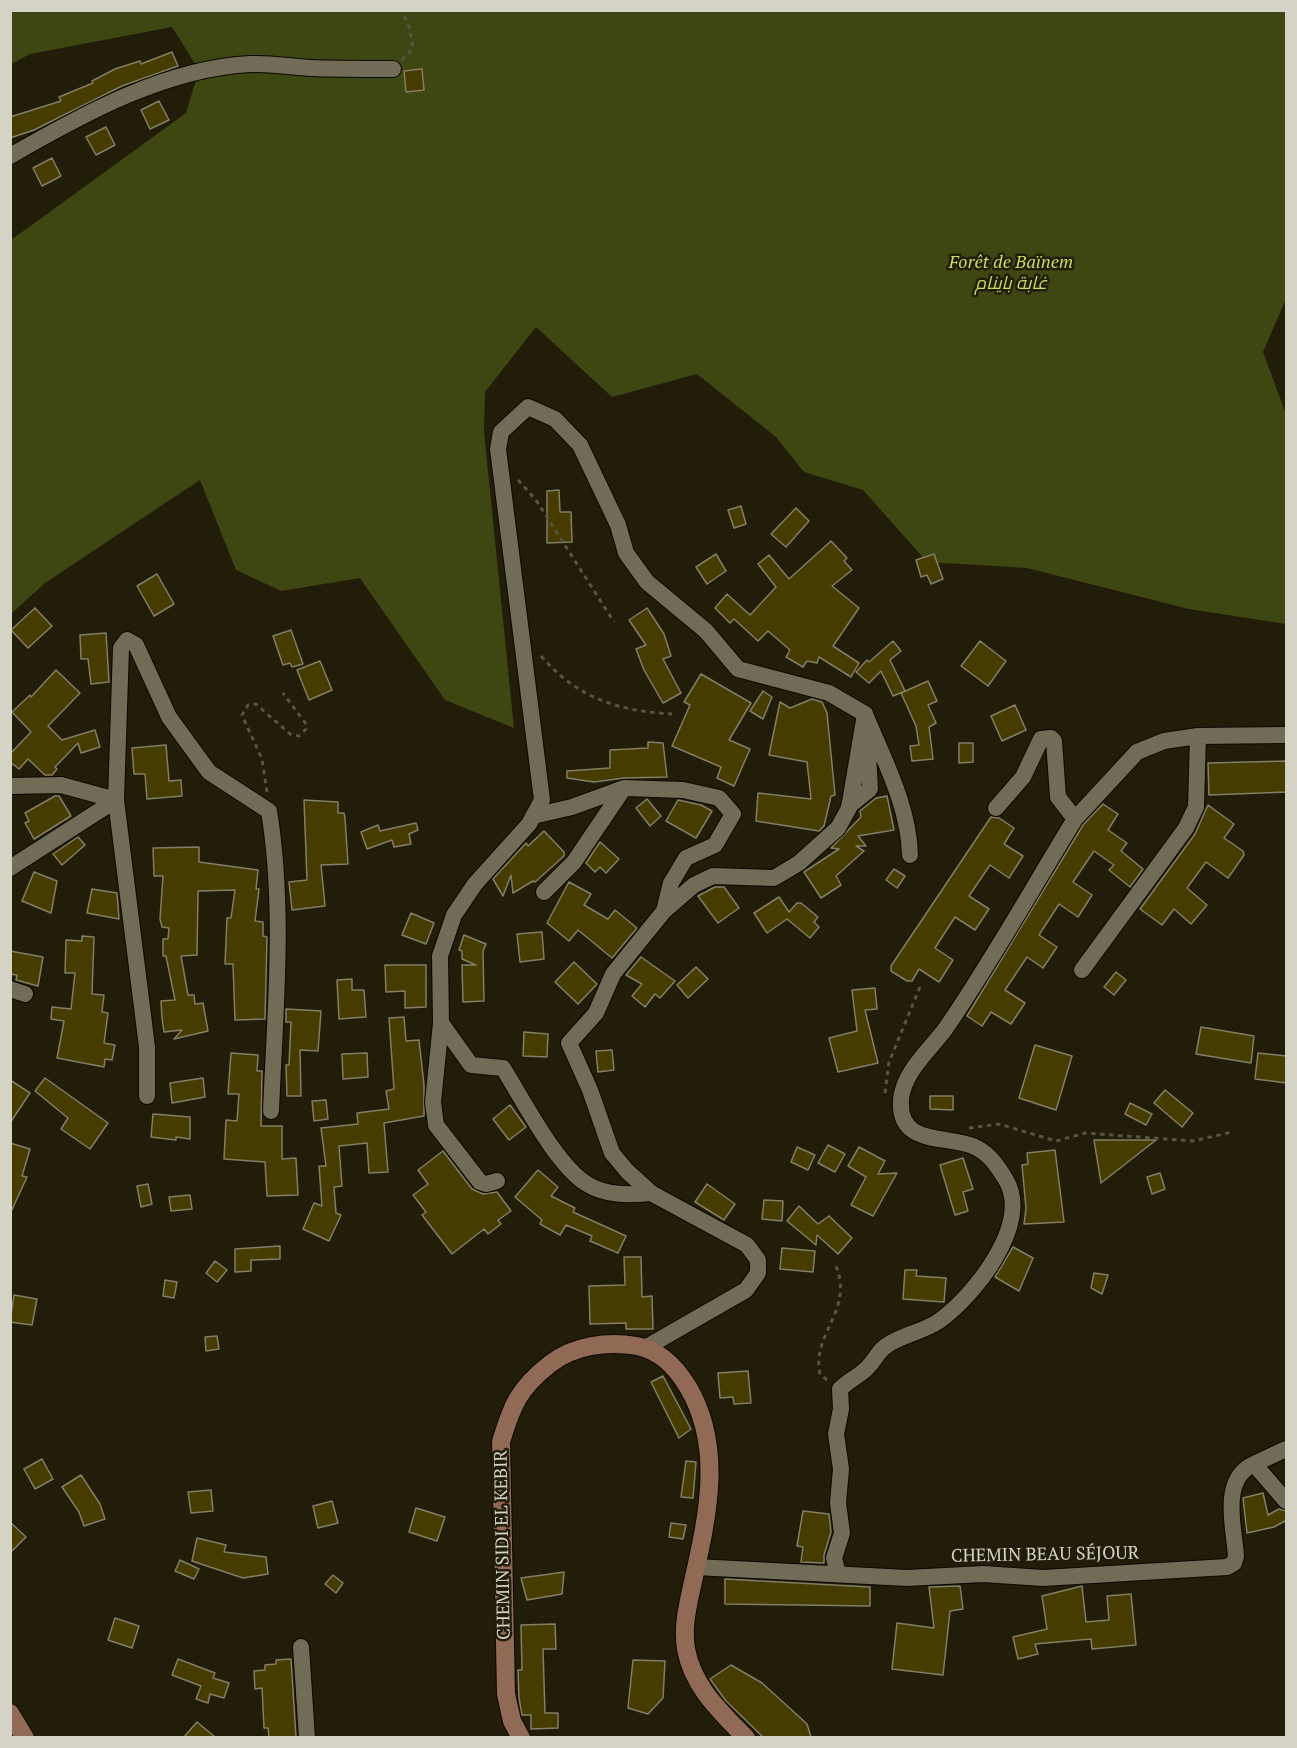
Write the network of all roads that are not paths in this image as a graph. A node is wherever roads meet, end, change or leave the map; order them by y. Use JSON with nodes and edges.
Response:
{"nodes":[{"id":1,"x":393,"y":69,"type":"road end"},
{"id":2,"x":10,"y":156,"type":"edge"},
{"id":3,"x":865,"y":714,"type":"junction"},
{"id":4,"x":1287,"y":735,"type":"edge"},
{"id":5,"x":1198,"y":736,"type":"junction"},
{"id":6,"x":10,"y":786,"type":"edge"},
{"id":7,"x":624,"y":788,"type":"junction"},
{"id":8,"x":116,"y":800,"type":"junction"},
{"id":9,"x":996,"y":808,"type":"dead end"},
{"id":10,"x":533,"y":816,"type":"junction"},
{"id":11,"x":1075,"y":819,"type":"junction"},
{"id":12,"x":910,"y":855,"type":"dead end"},
{"id":13,"x":10,"y":868,"type":"edge"},
{"id":14,"x":544,"y":892,"type":"dead end"},
{"id":15,"x":664,"y":911,"type":"junction"},
{"id":16,"x":1082,"y":970,"type":"dead end"},
{"id":17,"x":441,"y":1023,"type":"junction"},
{"id":18,"x":147,"y":1096,"type":"dead end"},
{"id":19,"x":271,"y":1111,"type":"dead end"},
{"id":20,"x":497,"y":1181,"type":"dead end"},
{"id":21,"x":651,"y":1193,"type":"junction"},
{"id":22,"x":645,"y":1348,"type":"junction"},
{"id":23,"x":1287,"y":1449,"type":"edge"},
{"id":24,"x":1254,"y":1464,"type":"junction"},
{"id":25,"x":1287,"y":1501,"type":"edge"},
{"id":26,"x":696,"y":1567,"type":"junction"},
{"id":27,"x":838,"y":1574,"type":"junction"},
{"id":28,"x":301,"y":1647,"type":"dead end"},
{"id":29,"x":10,"y":1713,"type":"edge"},
{"id":30,"x":25,"y":1737,"type":"edge"},
{"id":31,"x":307,"y":1737,"type":"edge"},
{"id":32,"x":520,"y":1737,"type":"edge"},
{"id":33,"x":746,"y":1737,"type":"edge"}],
"edges":[{"from":1,"to":2,"type":"street"},
{"from":3,"to":10,"type":"street"},
{"from":3,"to":12,"type":"street"},
{"from":3,"to":15,"type":"street"},
{"from":4,"to":5,"type":"street"},
{"from":5,"to":11,"type":"street"},
{"from":5,"to":16,"type":"street"},
{"from":6,"to":8,"type":"street"},
{"from":7,"to":10,"type":"street"},
{"from":7,"to":14,"type":"street"},
{"from":7,"to":15,"type":"street"},
{"from":8,"to":13,"type":"street"},
{"from":8,"to":18,"type":"street"},
{"from":8,"to":19,"type":"street"},
{"from":9,"to":11,"type":"street"},
{"from":10,"to":17,"type":"street"},
{"from":11,"to":27,"type":"street"},
{"from":15,"to":21,"type":"street"},
{"from":17,"to":20,"type":"street"},
{"from":17,"to":21,"type":"street"},
{"from":21,"to":22,"type":"street"},
{"from":22,"to":26,"type":"street","name":"CHEMIN SIDI EL KEBIR"},
{"from":22,"to":32,"type":"street","name":"CHEMIN SIDI EL KEBIR"},
{"from":23,"to":24,"type":"street"},
{"from":24,"to":25,"type":"street"},
{"from":24,"to":27,"type":"street","name":"CHEMIN BEAU SÉJOUR"},
{"from":26,"to":27,"type":"street","name":"CHEMIN BEAU SÉJOUR"},
{"from":26,"to":33,"type":"street","name":"CHEMIN SIDI EL KEBIR"},
{"from":28,"to":31,"type":"street"},
{"from":29,"to":30,"type":"street"}]}
